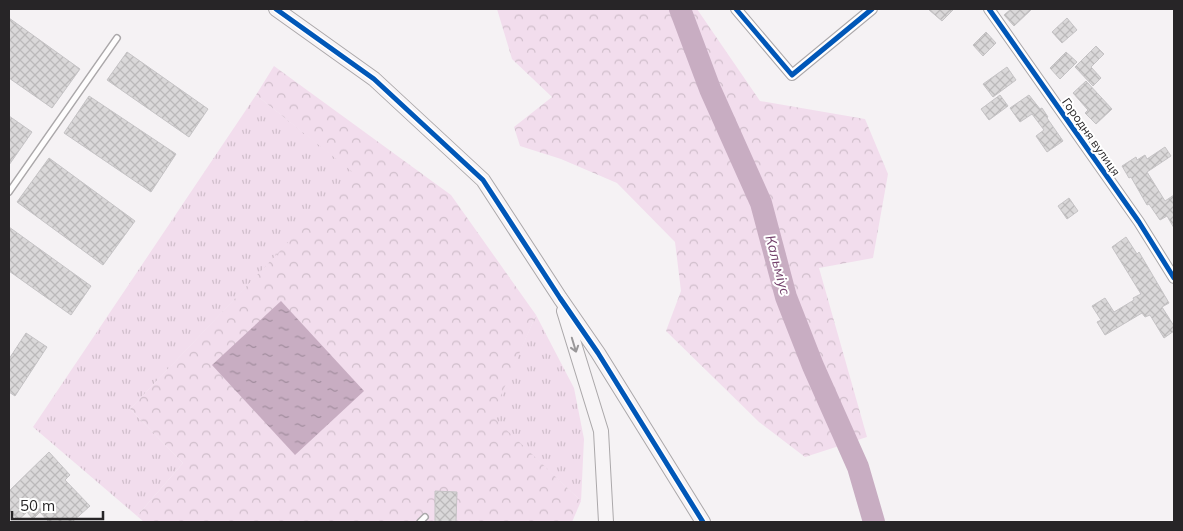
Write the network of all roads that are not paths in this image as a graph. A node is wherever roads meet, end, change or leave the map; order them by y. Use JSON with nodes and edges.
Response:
{"nodes":[{"id":1,"x":276,"y":9,"type":"edge"},
{"id":2,"x":736,"y":9,"type":"edge"},
{"id":3,"x":872,"y":9,"type":"edge"},
{"id":4,"x":989,"y":9,"type":"edge"},
{"id":5,"x":117,"y":38,"type":"dead end"},
{"id":6,"x":9,"y":192,"type":"edge"},
{"id":7,"x":1174,"y":278,"type":"edge"},
{"id":8,"x":560,"y":298,"type":"junction"},
{"id":9,"x":604,"y":502,"type":"junction"},
{"id":10,"x":425,"y":517,"type":"dead end"},
{"id":11,"x":420,"y":522,"type":"edge"},
{"id":12,"x":596,"y":522,"type":"edge"},
{"id":13,"x":606,"y":522,"type":"edge"},
{"id":14,"x":703,"y":522,"type":"edge"}],
"edges":[{"from":1,"to":8,"type":"street"},
{"from":2,"to":3,"type":"street"},
{"from":4,"to":7,"type":"street","name":"Городня вулиця"},
{"from":5,"to":6,"type":"lane"},
{"from":8,"to":9,"type":"street","one_way":true},
{"from":8,"to":14,"type":"street"},
{"from":9,"to":12,"type":"street"},
{"from":9,"to":13,"type":"street"},
{"from":10,"to":11,"type":"lane"}]}
